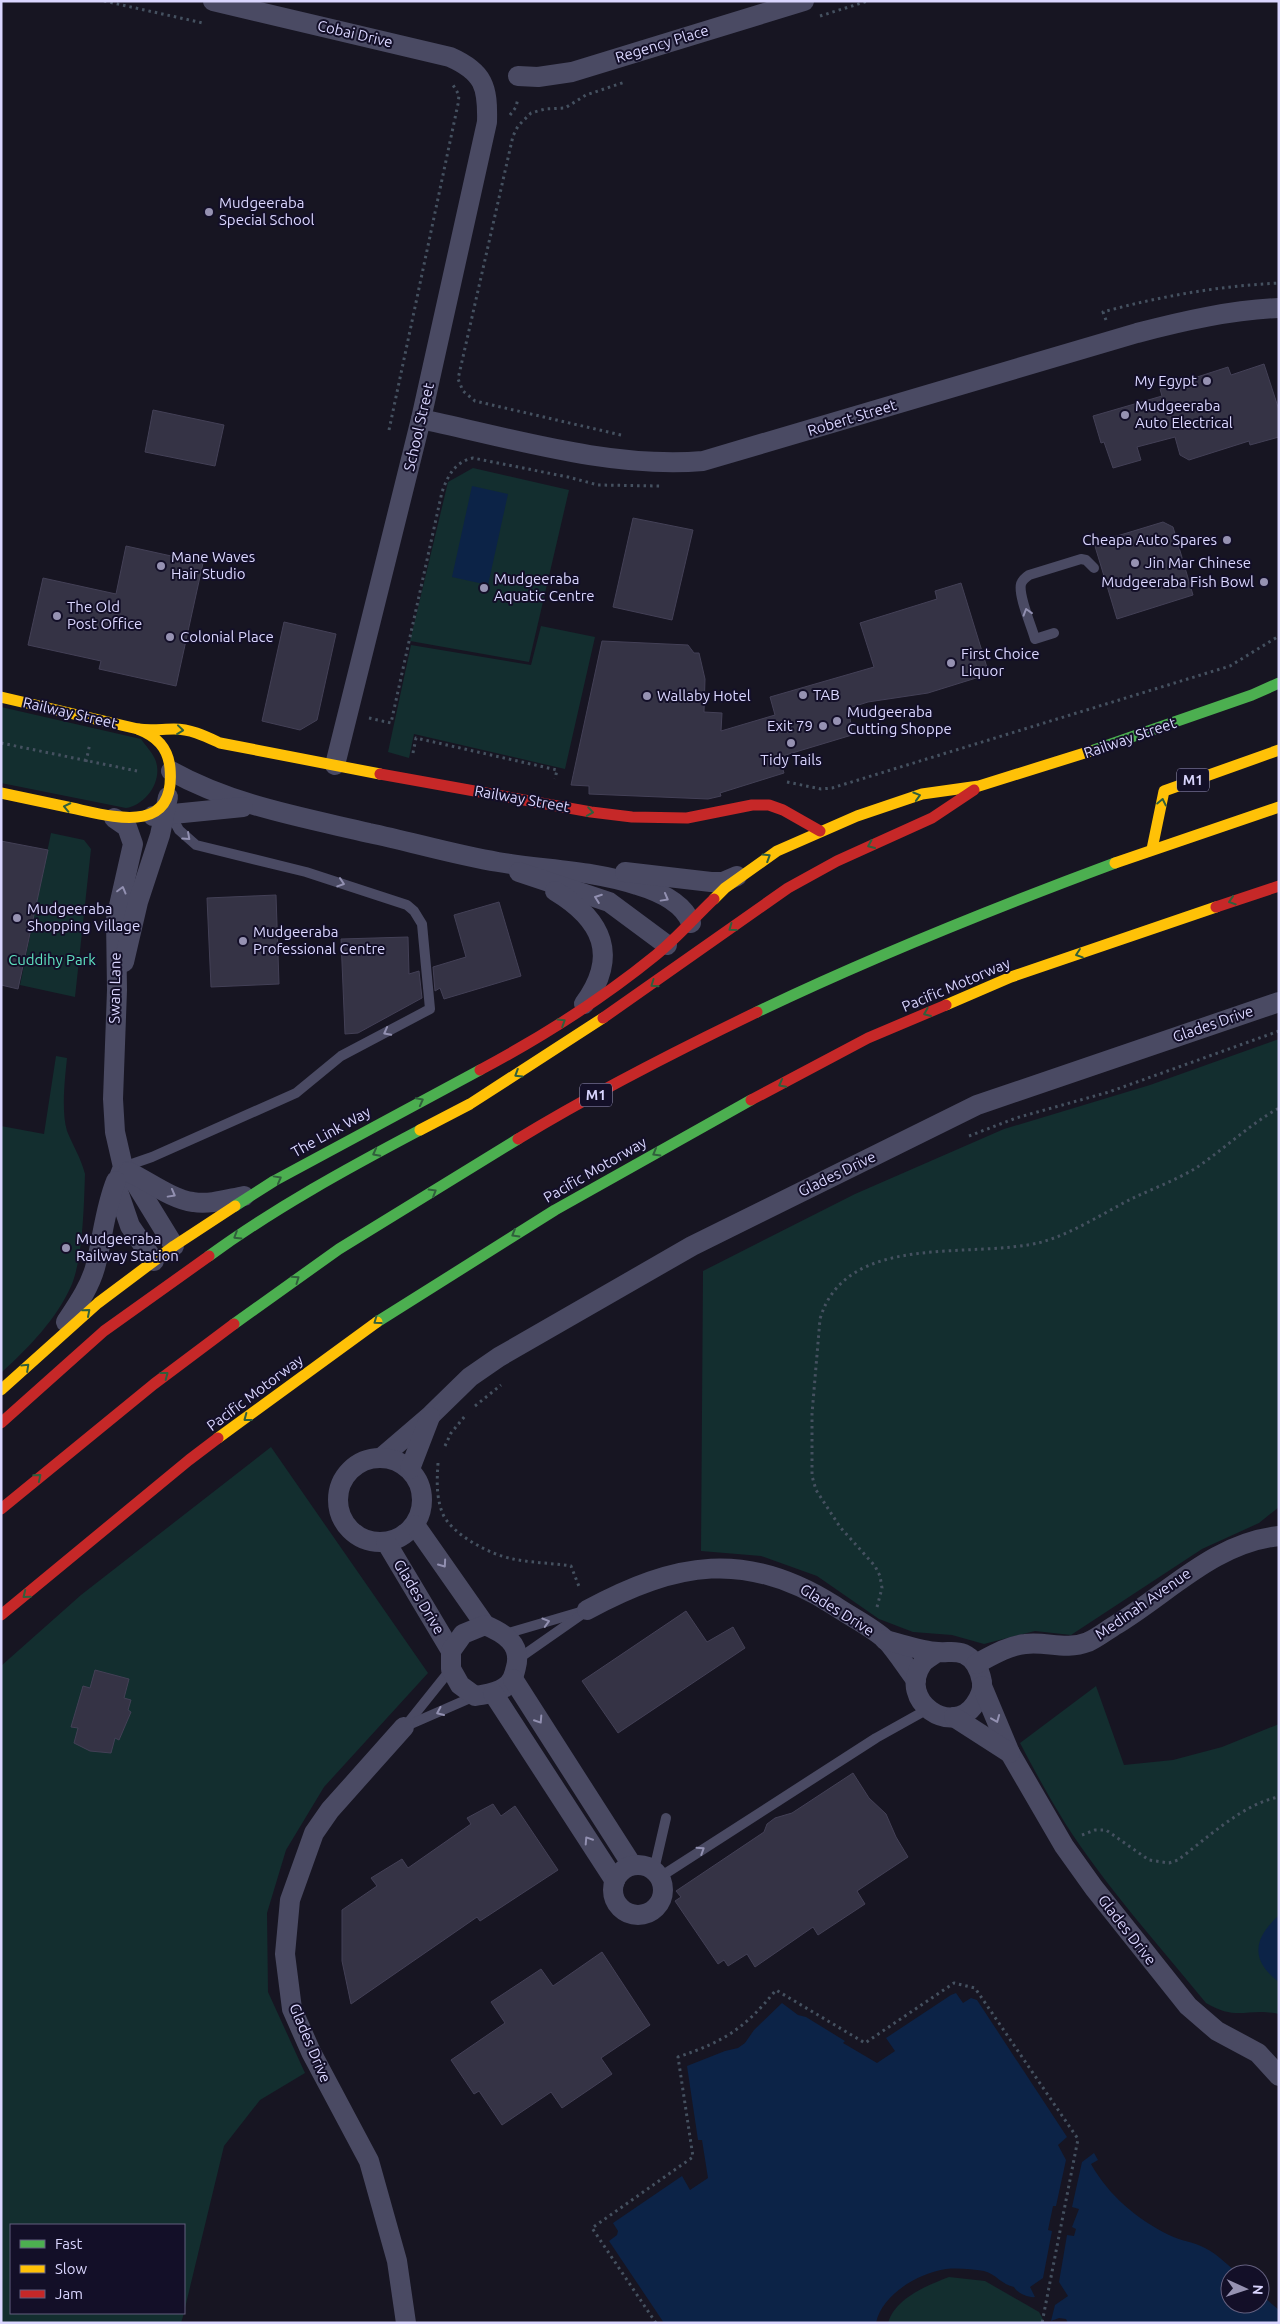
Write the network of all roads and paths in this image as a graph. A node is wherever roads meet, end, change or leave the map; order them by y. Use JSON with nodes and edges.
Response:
{"nodes":[{"id":1,"x":104,"y":1,"type":"edge"},
{"id":2,"x":213,"y":1,"type":"edge"},
{"id":3,"x":804,"y":1,"type":"edge"},
{"id":4,"x":868,"y":1,"type":"edge"},
{"id":5,"x":240,"y":4,"type":"edge"},
{"id":6,"x":816,"y":17,"type":"dead end"},
{"id":7,"x":209,"y":24,"type":"dead end"},
{"id":8,"x":518,"y":76,"type":"dead end"},
{"id":9,"x":626,"y":81,"type":"dead end"},
{"id":10,"x":452,"y":83,"type":"dead end"},
{"id":11,"x":485,"y":87,"type":"joint"},
{"id":12,"x":1279,"y":308,"type":"edge"},
{"id":13,"x":421,"y":420,"type":"junction"},
{"id":14,"x":389,"y":430,"type":"dead end"},
{"id":15,"x":625,"y":436,"type":"dead end"},
{"id":16,"x":668,"y":486,"type":"dead end"},
{"id":17,"x":1094,"y":568,"type":"dead end"},
{"id":18,"x":1054,"y":633,"type":"dead end"},
{"id":19,"x":1279,"y":636,"type":"edge"},
{"id":20,"x":1279,"y":683,"type":"edge"},
{"id":21,"x":1,"y":696,"type":"edge"},
{"id":22,"x":368,"y":726,"type":"dead end"},
{"id":23,"x":138,"y":729,"type":"junction"},
{"id":24,"x":92,"y":733,"type":"dead end"},
{"id":25,"x":1,"y":743,"type":"edge"},
{"id":26,"x":220,"y":743,"type":"junction"},
{"id":27,"x":199,"y":749,"type":"dead end"},
{"id":28,"x":1279,"y":750,"type":"edge"},
{"id":29,"x":86,"y":762,"type":"junction"},
{"id":30,"x":411,"y":762,"type":"dead end"},
{"id":31,"x":335,"y":764,"type":"junction"},
{"id":32,"x":173,"y":765,"type":"junction"},
{"id":33,"x":137,"y":772,"type":"dead end"},
{"id":34,"x":783,"y":782,"type":"dead end"},
{"id":35,"x":555,"y":783,"type":"dead end"},
{"id":36,"x":979,"y":786,"type":"junction"},
{"id":37,"x":1,"y":793,"type":"edge"},
{"id":38,"x":253,"y":806,"type":"junction"},
{"id":39,"x":167,"y":807,"type":"junction"},
{"id":40,"x":1279,"y":807,"type":"edge"},
{"id":41,"x":138,"y":817,"type":"joint"},
{"id":42,"x":114,"y":818,"type":"junction"},
{"id":43,"x":820,"y":831,"type":"junction"},
{"id":44,"x":1152,"y":849,"type":"junction"},
{"id":45,"x":499,"y":862,"type":"junction"},
{"id":46,"x":554,"y":868,"type":"junction"},
{"id":47,"x":520,"y":873,"type":"junction"},
{"id":48,"x":742,"y":874,"type":"junction"},
{"id":49,"x":1279,"y":886,"type":"edge"},
{"id":50,"x":691,"y":923,"type":"junction"},
{"id":51,"x":667,"y":945,"type":"junction"},
{"id":52,"x":693,"y":956,"type":"junction"},
{"id":53,"x":117,"y":990,"type":"junction"},
{"id":54,"x":1279,"y":1002,"type":"edge"},
{"id":55,"x":578,"y":1012,"type":"junction"},
{"id":56,"x":1279,"y":1031,"type":"edge"},
{"id":57,"x":1279,"y":1108,"type":"edge"},
{"id":58,"x":968,"y":1137,"type":"dead end"},
{"id":59,"x":124,"y":1171,"type":"junction"},
{"id":60,"x":250,"y":1195,"type":"junction"},
{"id":61,"x":171,"y":1263,"type":"junction"},
{"id":62,"x":51,"y":1344,"type":"junction"},
{"id":63,"x":506,"y":1382,"type":"dead end"},
{"id":64,"x":1,"y":1390,"type":"edge"},
{"id":65,"x":431,"y":1415,"type":"junction"},
{"id":66,"x":1,"y":1423,"type":"edge"},
{"id":67,"x":444,"y":1448,"type":"dead end"},
{"id":68,"x":441,"y":1455,"type":"dead end"},
{"id":69,"x":382,"y":1457,"type":"junction"},
{"id":70,"x":410,"y":1469,"type":"junction"},
{"id":71,"x":1,"y":1509,"type":"edge"},
{"id":72,"x":415,"y":1524,"type":"junction"},
{"id":73,"x":1279,"y":1536,"type":"edge"},
{"id":74,"x":386,"y":1542,"type":"junction"},
{"id":75,"x":588,"y":1610,"type":"junction"},
{"id":76,"x":1,"y":1615,"type":"edge"},
{"id":77,"x":485,"y":1625,"type":"junction"},
{"id":78,"x":865,"y":1626,"type":"junction"},
{"id":79,"x":505,"y":1634,"type":"junction"},
{"id":80,"x":885,"y":1640,"type":"junction"},
{"id":81,"x":938,"y":1652,"type":"junction"},
{"id":82,"x":518,"y":1659,"type":"junction"},
{"id":83,"x":451,"y":1660,"type":"junction"},
{"id":84,"x":976,"y":1664,"type":"junction"},
{"id":85,"x":513,"y":1679,"type":"junction"},
{"id":86,"x":916,"y":1680,"type":"junction"},
{"id":87,"x":982,"y":1686,"type":"junction"},
{"id":88,"x":484,"y":1695,"type":"junction"},
{"id":89,"x":928,"y":1709,"type":"junction"},
{"id":90,"x":954,"y":1717,"type":"junction"},
{"id":91,"x":404,"y":1727,"type":"junction"},
{"id":92,"x":1010,"y":1753,"type":"junction"},
{"id":93,"x":1279,"y":1797,"type":"edge"},
{"id":94,"x":666,"y":1818,"type":"dead end"},
{"id":95,"x":1064,"y":1846,"type":"junction"},
{"id":96,"x":632,"y":1865,"type":"junction"},
{"id":97,"x":657,"y":1873,"type":"junction"},
{"id":98,"x":615,"y":1881,"type":"junction"},
{"id":99,"x":1279,"y":2076,"type":"edge"},
{"id":100,"x":406,"y":2323,"type":"edge"},
{"id":101,"x":656,"y":2323,"type":"edge"},
{"id":102,"x":1042,"y":2323,"type":"edge"}],
"edges":[{"from":1,"to":7,"type":"path"},
{"from":2,"to":5,"type":"street","name":"Cobai Drive"},
{"from":3,"to":8,"type":"street","name":"Regency Place"},
{"from":4,"to":6,"type":"path"},
{"from":5,"to":11,"type":"street","name":"Cobai Drive"},
{"from":9,"to":15,"type":"path"},
{"from":10,"to":14,"type":"path"},
{"from":11,"to":13,"type":"street","name":"School Street"},
{"from":12,"to":13,"type":"street","name":"Robert Street"},
{"from":13,"to":31,"type":"street","name":"School Street"},
{"from":16,"to":22,"type":"path"},
{"from":18,"to":17,"type":"lane","one_way":true},
{"from":19,"to":34,"type":"path"},
{"from":20,"to":36,"type":"main road","name":"Railway Street"},
{"from":21,"to":23,"type":"main road","name":"Railway Street"},
{"from":23,"to":26,"type":"main road","name":"Railway Street","one_way":true},
{"from":23,"to":32,"type":"main road","name":"Railway Street"},
{"from":24,"to":29,"type":"path"},
{"from":25,"to":29,"type":"path"},
{"from":26,"to":27,"type":"main road","name":"Railway Street"},
{"from":26,"to":31,"type":"main road","name":"Railway Street"},
{"from":44,"to":28,"type":"main road","number":"M1","one_way":true},
{"from":29,"to":33,"type":"path"},
{"from":30,"to":35,"type":"path"},
{"from":31,"to":43,"type":"main road","name":"Railway Street","one_way":true},
{"from":32,"to":38,"type":"street","name":"Railway Street"},
{"from":32,"to":39,"type":"main road","name":"Railway Street"},
{"from":43,"to":36,"type":"main road","name":"Railway Street","one_way":true},
{"from":36,"to":52,"type":"main road","name":"Railway Street","one_way":true},
{"from":42,"to":37,"type":"main road","name":"Railway Street","one_way":true},
{"from":38,"to":39,"type":"street","name":"Railway Street"},
{"from":38,"to":45,"type":"street","name":"Railway Street"},
{"from":39,"to":41,"type":"street","name":"Railway Street"},
{"from":39,"to":53,"type":"street"},
{"from":39,"to":59,"type":"lane","one_way":true},
{"from":40,"to":44,"type":"main road","number":"M1"},
{"from":41,"to":42,"type":"main road","name":"Railway Street"},
{"from":53,"to":42,"type":"street","name":"Swan Lane","one_way":true},
{"from":48,"to":43,"type":"main road","name":"Railway Street","one_way":true},
{"from":71,"to":44,"type":"main road","number":"M1","one_way":true},
{"from":45,"to":46,"type":"street","name":"Railway Street"},
{"from":45,"to":47,"type":"street","name":"Railway Street"},
{"from":46,"to":48,"type":"street","name":"Railway Street"},
{"from":46,"to":50,"type":"street","name":"Railway Street","one_way":true},
{"from":51,"to":47,"type":"street","name":"Railway Street","one_way":true},
{"from":47,"to":55,"type":"street","name":"Railway Street"},
{"from":48,"to":50,"type":"main road","name":"Railway Street"},
{"from":49,"to":76,"type":"main road","name":"Pacific Motorway","one_way":true},
{"from":50,"to":51,"type":"main road","name":"The Link Way"},
{"from":50,"to":52,"type":"main road"},
{"from":51,"to":52,"type":"main road"},
{"from":51,"to":55,"type":"main road","name":"The Link Way"},
{"from":52,"to":61,"type":"main road","name":"Railway Street","one_way":true},
{"from":53,"to":59,"type":"street","name":"Swan Lane"},
{"from":54,"to":65,"type":"street","name":"Glades Drive"},
{"from":60,"to":55,"type":"main road","name":"The Link Way","one_way":true},
{"from":56,"to":58,"type":"path"},
{"from":57,"to":78,"type":"path"},
{"from":59,"to":60,"type":"street","one_way":true},
{"from":59,"to":61,"type":"street","name":"Swan Lane"},
{"from":59,"to":61,"type":"street","name":"Swan Lane"},
{"from":59,"to":62,"type":"street"},
{"from":60,"to":61,"type":"main road","name":"The Link Way"},
{"from":62,"to":61,"type":"main road","name":"The Link Way","one_way":true},
{"from":61,"to":66,"type":"main road"},
{"from":64,"to":62,"type":"main road","name":"The Link Way","one_way":true},
{"from":63,"to":67,"type":"path"},
{"from":65,"to":69,"type":"street","name":"Glades Drive"},
{"from":65,"to":70,"type":"street","name":"Glades Drive"},
{"from":68,"to":75,"type":"path"},
{"from":69,"to":70,"type":"street"},
{"from":69,"to":74,"type":"street","name":"Glades Drive"},
{"from":70,"to":72,"type":"street"},
{"from":72,"to":74,"type":"street","name":"Glades Drive"},
{"from":72,"to":77,"type":"street","one_way":true},
{"from":73,"to":84,"type":"street","name":"Medinah Avenue"},
{"from":74,"to":83,"type":"street","name":"Glades Drive"},
{"from":75,"to":78,"type":"street","name":"Glades Drive"},
{"from":79,"to":75,"type":"lane","name":"Glades Drive","one_way":true},
{"from":75,"to":82,"type":"lane","name":"Glades Drive"},
{"from":77,"to":79,"type":"street"},
{"from":77,"to":83,"type":"street","name":"Glades Drive"},
{"from":78,"to":80,"type":"street","name":"Glades Drive"},
{"from":79,"to":82,"type":"street"},
{"from":80,"to":81,"type":"street","name":"Glades Drive"},
{"from":80,"to":86,"type":"street","name":"Glades Drive"},
{"from":81,"to":84,"type":"street","name":"Glades Drive"},
{"from":81,"to":86,"type":"street"},
{"from":82,"to":85,"type":"street"},
{"from":83,"to":88,"type":"street","name":"Glades Drive"},
{"from":83,"to":91,"type":"lane","name":"Glades Drive"},
{"from":84,"to":87,"type":"street","name":"Glades Drive"},
{"from":85,"to":88,"type":"street","name":"Glades Drive"},
{"from":85,"to":96,"type":"street","one_way":true},
{"from":86,"to":89,"type":"street","name":"Glades Drive"},
{"from":87,"to":90,"type":"street"},
{"from":87,"to":92,"type":"street","name":"Glades Drive","one_way":true},
{"from":88,"to":91,"type":"lane","name":"Glades Drive","one_way":true},
{"from":98,"to":88,"type":"street","name":"Glades Drive","one_way":true},
{"from":89,"to":90,"type":"street","name":"Glades Drive"},
{"from":97,"to":89,"type":"lane","one_way":true},
{"from":90,"to":92,"type":"street","name":"Glades Drive"},
{"from":91,"to":100,"type":"street","name":"Glades Drive"},
{"from":92,"to":95,"type":"street","name":"Glades Drive"},
{"from":93,"to":95,"type":"path"},
{"from":94,"to":97,"type":"lane"},
{"from":95,"to":99,"type":"street","name":"Glades Drive"},
{"from":96,"to":97,"type":"street"},
{"from":96,"to":98,"type":"street"},
{"from":97,"to":98,"type":"street","name":"Glades Drive"},
{"from":101,"to":102,"type":"path"}]}
